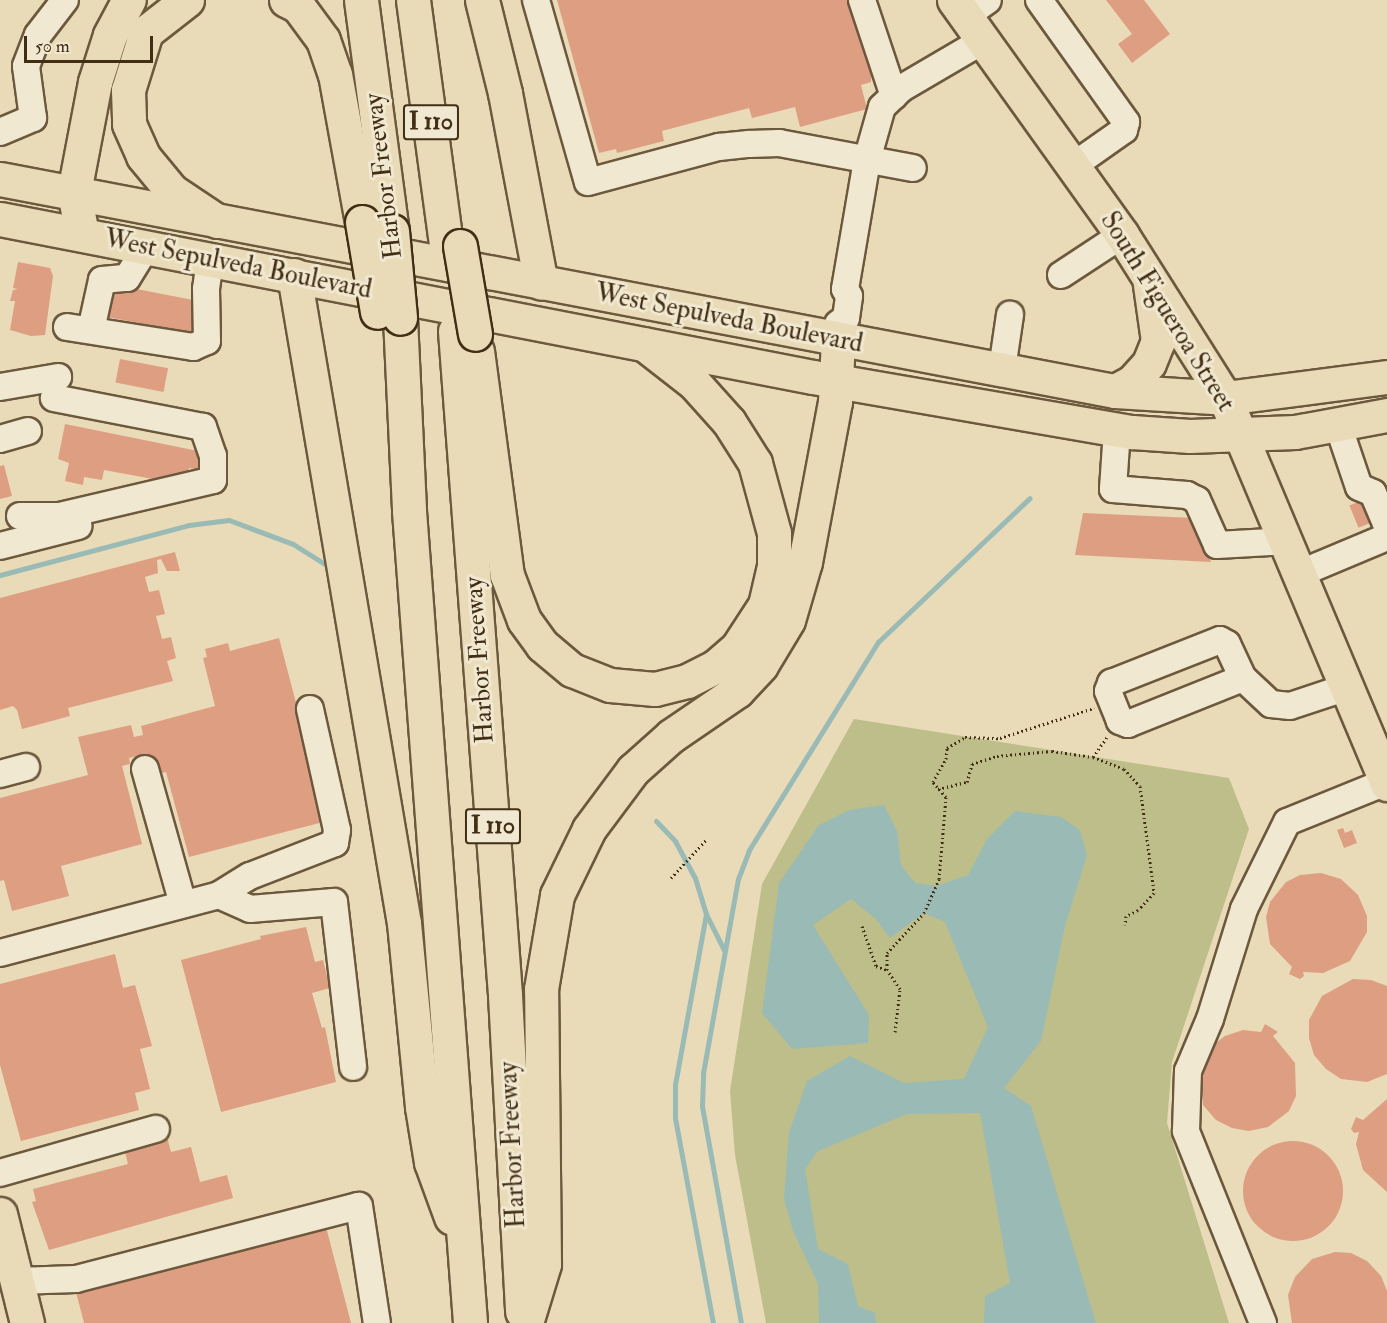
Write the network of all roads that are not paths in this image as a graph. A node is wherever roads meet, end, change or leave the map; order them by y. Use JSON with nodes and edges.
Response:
{"nodes":[{"id":1,"x":65,"y":0,"type":"edge"},
{"id":2,"x":129,"y":0,"type":"edge"},
{"id":3,"x":188,"y":0,"type":"edge"},
{"id":4,"x":286,"y":0,"type":"edge"},
{"id":5,"x":361,"y":0,"type":"edge"},
{"id":6,"x":412,"y":0,"type":"edge"},
{"id":7,"x":482,"y":0,"type":"edge"},
{"id":8,"x":536,"y":0,"type":"edge"},
{"id":9,"x":862,"y":0,"type":"edge"},
{"id":10,"x":1039,"y":0,"type":"edge"},
{"id":11,"x":972,"y":15,"type":"edge"},
{"id":12,"x":894,"y":96,"type":"junction"},
{"id":13,"x":0,"y":132,"type":"edge"},
{"id":14,"x":867,"y":160,"type":"junction"},
{"id":15,"x":1073,"y":166,"type":"junction"},
{"id":16,"x":913,"y":168,"type":"dead end"},
{"id":17,"x":0,"y":179,"type":"edge"},
{"id":18,"x":74,"y":192,"type":"junction"},
{"id":19,"x":0,"y":219,"type":"edge"},
{"id":20,"x":217,"y":220,"type":"junction"},
{"id":21,"x":377,"y":226,"type":"junction"},
{"id":22,"x":82,"y":234,"type":"junction"},
{"id":23,"x":1122,"y":236,"type":"junction"},
{"id":24,"x":146,"y":247,"type":"junction"},
{"id":25,"x":210,"y":259,"type":"junction"},
{"id":26,"x":294,"y":275,"type":"junction"},
{"id":27,"x":1061,"y":275,"type":"dead end"},
{"id":28,"x":1148,"y":275,"type":"junction"},
{"id":29,"x":541,"y":283,"type":"junction"},
{"id":30,"x":1010,"y":315,"type":"dead end"},
{"id":31,"x":465,"y":332,"type":"junction"},
{"id":32,"x":838,"y":332,"type":"junction"},
{"id":33,"x":644,"y":344,"type":"junction"},
{"id":34,"x":1002,"y":369,"type":"junction"},
{"id":35,"x":1387,"y":377,"type":"edge"},
{"id":36,"x":834,"y":380,"type":"junction"},
{"id":37,"x":0,"y":387,"type":"edge"},
{"id":38,"x":1115,"y":391,"type":"junction"},
{"id":39,"x":1225,"y":398,"type":"junction"},
{"id":40,"x":1387,"y":415,"type":"edge"},
{"id":41,"x":1338,"y":425,"type":"junction"},
{"id":42,"x":1117,"y":430,"type":"junction"},
{"id":43,"x":28,"y":431,"type":"dead end"},
{"id":44,"x":1241,"y":434,"type":"junction"},
{"id":45,"x":0,"y":439,"type":"edge"},
{"id":46,"x":194,"y":497,"type":"dead end"},
{"id":47,"x":20,"y":516,"type":"dead end"},
{"id":48,"x":1387,"y":526,"type":"edge"},
{"id":49,"x":1387,"y":537,"type":"edge"},
{"id":50,"x":1288,"y":542,"type":"junction"},
{"id":51,"x":0,"y":546,"type":"edge"},
{"id":52,"x":1301,"y":573,"type":"junction"},
{"id":53,"x":1243,"y":678,"type":"junction"},
{"id":54,"x":1347,"y":687,"type":"junction"},
{"id":55,"x":310,"y":709,"type":"dead end"},
{"id":56,"x":26,"y":767,"type":"dead end"},
{"id":57,"x":145,"y":769,"type":"dead end"},
{"id":58,"x":0,"y":774,"type":"edge"},
{"id":59,"x":1387,"y":783,"type":"edge"},
{"id":60,"x":219,"y":895,"type":"junction"},
{"id":61,"x":183,"y":904,"type":"junction"},
{"id":62,"x":0,"y":953,"type":"edge"},
{"id":63,"x":353,"y":1067,"type":"dead end"},
{"id":64,"x":156,"y":1129,"type":"dead end"},
{"id":65,"x":0,"y":1173,"type":"edge"},
{"id":66,"x":0,"y":1214,"type":"edge"},
{"id":67,"x":465,"y":1258,"type":"junction"},
{"id":68,"x":9,"y":1264,"type":"edge"},
{"id":69,"x":27,"y":1323,"type":"edge"},
{"id":70,"x":377,"y":1323,"type":"edge"},
{"id":71,"x":470,"y":1323,"type":"edge"},
{"id":72,"x":524,"y":1323,"type":"edge"},
{"id":73,"x":1263,"y":1323,"type":"edge"}],
"edges":[{"from":1,"to":13,"type":"street"},
{"from":2,"to":18,"type":"main road"},
{"from":3,"to":20,"type":"main road"},
{"from":4,"to":21,"type":"main road"},
{"from":5,"to":21,"type":"main road","name":"Harbor Freeway","number":"I 110"},
{"from":6,"to":31,"type":"main road","name":"Harbor Freeway","number":"I 110"},
{"from":7,"to":29,"type":"main road"},
{"from":8,"to":14,"type":"street"},
{"from":9,"to":12,"type":"street"},
{"from":10,"to":15,"type":"street"},
{"from":11,"to":12,"type":"street"},
{"from":11,"to":15,"type":"main road","name":"South Figueroa Street"},
{"from":12,"to":14,"type":"street"},
{"from":14,"to":16,"type":"street"},
{"from":14,"to":32,"type":"street"},
{"from":15,"to":23,"type":"main road","name":"South Figueroa Street"},
{"from":17,"to":18,"type":"main road","name":"West Sepulveda Boulevard"},
{"from":18,"to":20,"type":"main road","name":"West Sepulveda Boulevard"},
{"from":18,"to":22,"type":"main road"},
{"from":19,"to":22,"type":"main road","name":"West Sepulveda Boulevard"},
{"from":20,"to":29,"type":"main road","name":"West Sepulveda Boulevard"},
{"from":21,"to":67,"type":"main road","name":"Harbor Freeway","number":"I 110","bridge":true},
{"from":22,"to":24,"type":"main road","name":"West Sepulveda Boulevard"},
{"from":23,"to":27,"type":"street"},
{"from":23,"to":28,"type":"main road","name":"South Figueroa Street"},
{"from":24,"to":25,"type":"main road","name":"West Sepulveda Boulevard"},
{"from":24,"to":25,"type":"street"},
{"from":25,"to":26,"type":"main road","name":"West Sepulveda Boulevard"},
{"from":26,"to":33,"type":"main road","name":"West Sepulveda Boulevard"},
{"from":26,"to":67,"type":"main road"},
{"from":28,"to":38,"type":"main road"},
{"from":28,"to":39,"type":"main road","name":"South Figueroa Street"},
{"from":29,"to":32,"type":"main road","name":"West Sepulveda Boulevard"},
{"from":30,"to":34,"type":"street"},
{"from":31,"to":33,"type":"main road"},
{"from":31,"to":72,"type":"main road","name":"Harbor Freeway","number":"I 110"},
{"from":32,"to":34,"type":"main road","name":"West Sepulveda Boulevard"},
{"from":32,"to":36,"type":"main road"},
{"from":33,"to":36,"type":"main road","name":"West Sepulveda Boulevard"},
{"from":34,"to":38,"type":"main road","name":"West Sepulveda Boulevard"},
{"from":35,"to":39,"type":"main road","name":"West Sepulveda Boulevard"},
{"from":36,"to":42,"type":"main road","name":"West Sepulveda Boulevard"},
{"from":36,"to":72,"type":"main road"},
{"from":37,"to":47,"type":"street"},
{"from":38,"to":39,"type":"main road","name":"West Sepulveda Boulevard"},
{"from":39,"to":44,"type":"main road","name":"South Figueroa Street"},
{"from":40,"to":41,"type":"main road","name":"West Sepulveda Boulevard"},
{"from":41,"to":44,"type":"main road","name":"West Sepulveda Boulevard"},
{"from":41,"to":48,"type":"street"},
{"from":42,"to":44,"type":"main road","name":"West Sepulveda Boulevard"},
{"from":42,"to":50,"type":"street"},
{"from":43,"to":45,"type":"street"},
{"from":44,"to":50,"type":"main road","name":"South Figueroa Street"},
{"from":46,"to":51,"type":"street"},
{"from":49,"to":52,"type":"street"},
{"from":50,"to":52,"type":"main road","name":"South Figueroa Street"},
{"from":52,"to":54,"type":"main road","name":"South Figueroa Street"},
{"from":53,"to":53,"type":"street"},
{"from":53,"to":54,"type":"street"},
{"from":54,"to":59,"type":"main road","name":"South Figueroa Street"},
{"from":55,"to":60,"type":"street"},
{"from":56,"to":58,"type":"street"},
{"from":57,"to":61,"type":"street"},
{"from":59,"to":73,"type":"street"},
{"from":60,"to":61,"type":"street"},
{"from":60,"to":63,"type":"street"},
{"from":61,"to":62,"type":"street"},
{"from":64,"to":65,"type":"street"},
{"from":66,"to":68,"type":"main road"},
{"from":67,"to":71,"type":"main road","name":"Harbor Freeway","number":"I 110"},
{"from":68,"to":69,"type":"main road"},
{"from":68,"to":70,"type":"street"}]}
